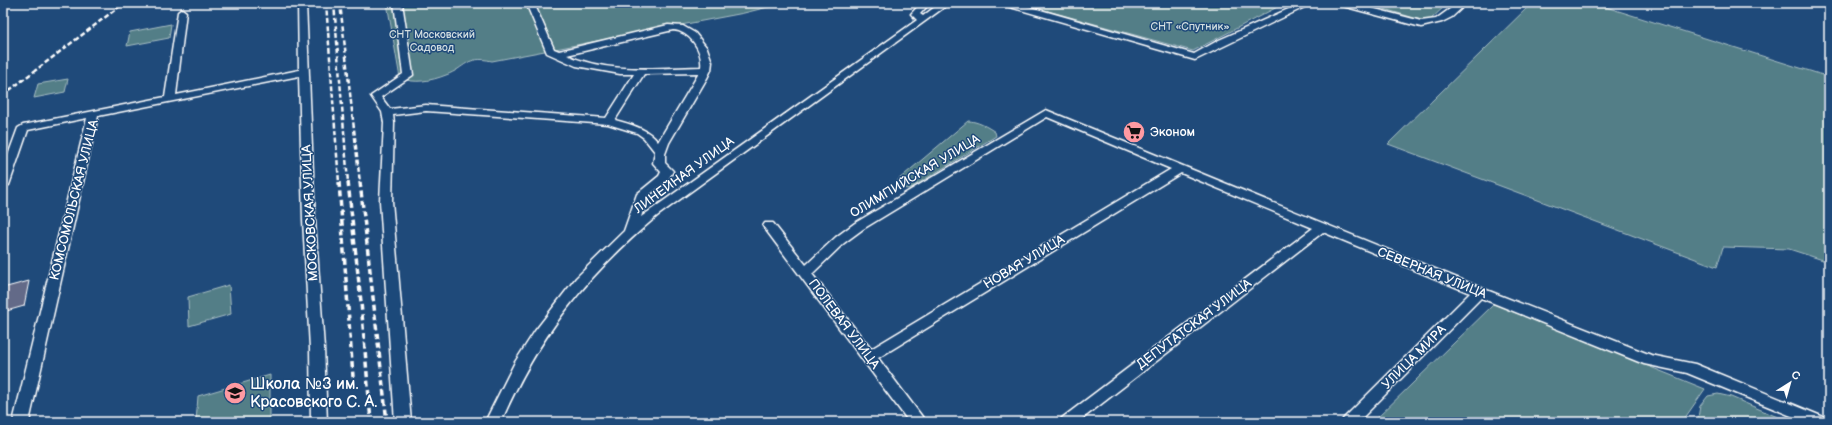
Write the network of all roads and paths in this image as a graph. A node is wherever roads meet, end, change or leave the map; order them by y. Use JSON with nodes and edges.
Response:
{"nodes":[{"id":1,"x":302,"y":3,"type":"edge"},
{"id":2,"x":398,"y":3,"type":"edge"},
{"id":3,"x":530,"y":3,"type":"edge"},
{"id":4,"x":926,"y":3,"type":"edge"},
{"id":5,"x":946,"y":3,"type":"edge"},
{"id":6,"x":1006,"y":3,"type":"edge"},
{"id":7,"x":1309,"y":3,"type":"edge"},
{"id":8,"x":1342,"y":3,"type":"edge"},
{"id":9,"x":1463,"y":3,"type":"edge"},
{"id":10,"x":182,"y":12,"type":"dead end"},
{"id":11,"x":923,"y":20,"type":"junction"},
{"id":12,"x":557,"y":55,"type":"junction"},
{"id":13,"x":706,"y":70,"type":"junction"},
{"id":14,"x":641,"y":71,"type":"junction"},
{"id":15,"x":304,"y":72,"type":"junction"},
{"id":16,"x":170,"y":99,"type":"junction"},
{"id":17,"x":387,"y":112,"type":"junction"},
{"id":18,"x":1046,"y":113,"type":"joint"},
{"id":19,"x":93,"y":114,"type":"junction"},
{"id":20,"x":609,"y":121,"type":"junction"},
{"id":21,"x":660,"y":151,"type":"junction"},
{"id":22,"x":1181,"y":168,"type":"junction"},
{"id":23,"x":3,"y":184,"type":"edge"},
{"id":24,"x":769,"y":226,"type":"dead end"},
{"id":25,"x":1322,"y":227,"type":"junction"},
{"id":26,"x":630,"y":231,"type":"junction"},
{"id":27,"x":806,"y":272,"type":"junction"},
{"id":28,"x":1479,"y":292,"type":"junction"},
{"id":29,"x":869,"y":357,"type":"junction"},
{"id":30,"x":21,"y":422,"type":"edge"},
{"id":31,"x":319,"y":422,"type":"edge"},
{"id":32,"x":403,"y":422,"type":"edge"},
{"id":33,"x":493,"y":422,"type":"edge"},
{"id":34,"x":918,"y":422,"type":"edge"},
{"id":35,"x":1067,"y":422,"type":"edge"},
{"id":36,"x":1349,"y":422,"type":"edge"},
{"id":37,"x":1821,"y":422,"type":"edge"}],
"edges":[{"from":1,"to":15,"type":"street","name":"МОСКОВСКАЯ УЛИЦА"},
{"from":2,"to":17,"type":"street"},
{"from":3,"to":12,"type":"street"},
{"from":4,"to":11,"type":"street"},
{"from":5,"to":11,"type":"street","name":"ЛИНЕЙНАЯ УЛИЦА"},
{"from":6,"to":7,"type":"street"},
{"from":8,"to":9,"type":"street"},
{"from":10,"to":16,"type":"street"},
{"from":11,"to":26,"type":"street","name":"ЛИНЕЙНАЯ УЛИЦА"},
{"from":12,"to":13,"type":"street"},
{"from":12,"to":14,"type":"street"},
{"from":13,"to":14,"type":"street"},
{"from":13,"to":21,"type":"street"},
{"from":14,"to":20,"type":"street"},
{"from":15,"to":16,"type":"street","name":"КОМСОМОЛЬСКАЯ УЛИЦА"},
{"from":15,"to":31,"type":"street","name":"МОСКОВСКАЯ УЛИЦА"},
{"from":16,"to":19,"type":"street","name":"КОМСОМОЛЬСКАЯ УЛИЦА"},
{"from":17,"to":20,"type":"street"},
{"from":17,"to":32,"type":"street"},
{"from":18,"to":22,"type":"street","name":"СЕВЕРНАЯ УЛИЦА"},
{"from":18,"to":27,"type":"street","name":"ОЛИМПИЙСКАЯ УЛИЦА"},
{"from":19,"to":23,"type":"street"},
{"from":19,"to":30,"type":"street","name":"КОМСОМОЛЬСКАЯ УЛИЦА"},
{"from":20,"to":21,"type":"street"},
{"from":21,"to":26,"type":"street"},
{"from":22,"to":25,"type":"street","name":"СЕВЕРНАЯ УЛИЦА"},
{"from":22,"to":29,"type":"street","name":"НОВАЯ УЛИЦА"},
{"from":24,"to":27,"type":"street","name":"ПОЛЕВАЯ УЛИЦА"},
{"from":25,"to":28,"type":"street","name":"СЕВЕРНАЯ УЛИЦА"},
{"from":25,"to":35,"type":"street","name":"ДЕПУТАТСКАЯ УЛИЦА"},
{"from":26,"to":33,"type":"street","name":"ЛИНЕЙНАЯ УЛИЦА"},
{"from":27,"to":29,"type":"street","name":"ПОЛЕВАЯ УЛИЦА"},
{"from":28,"to":36,"type":"street","name":"УЛИЦА МИРА"},
{"from":28,"to":37,"type":"street","name":"СЕВЕРНАЯ УЛИЦА"},
{"from":29,"to":34,"type":"street","name":"ПОЛЕВАЯ УЛИЦА"}]}
